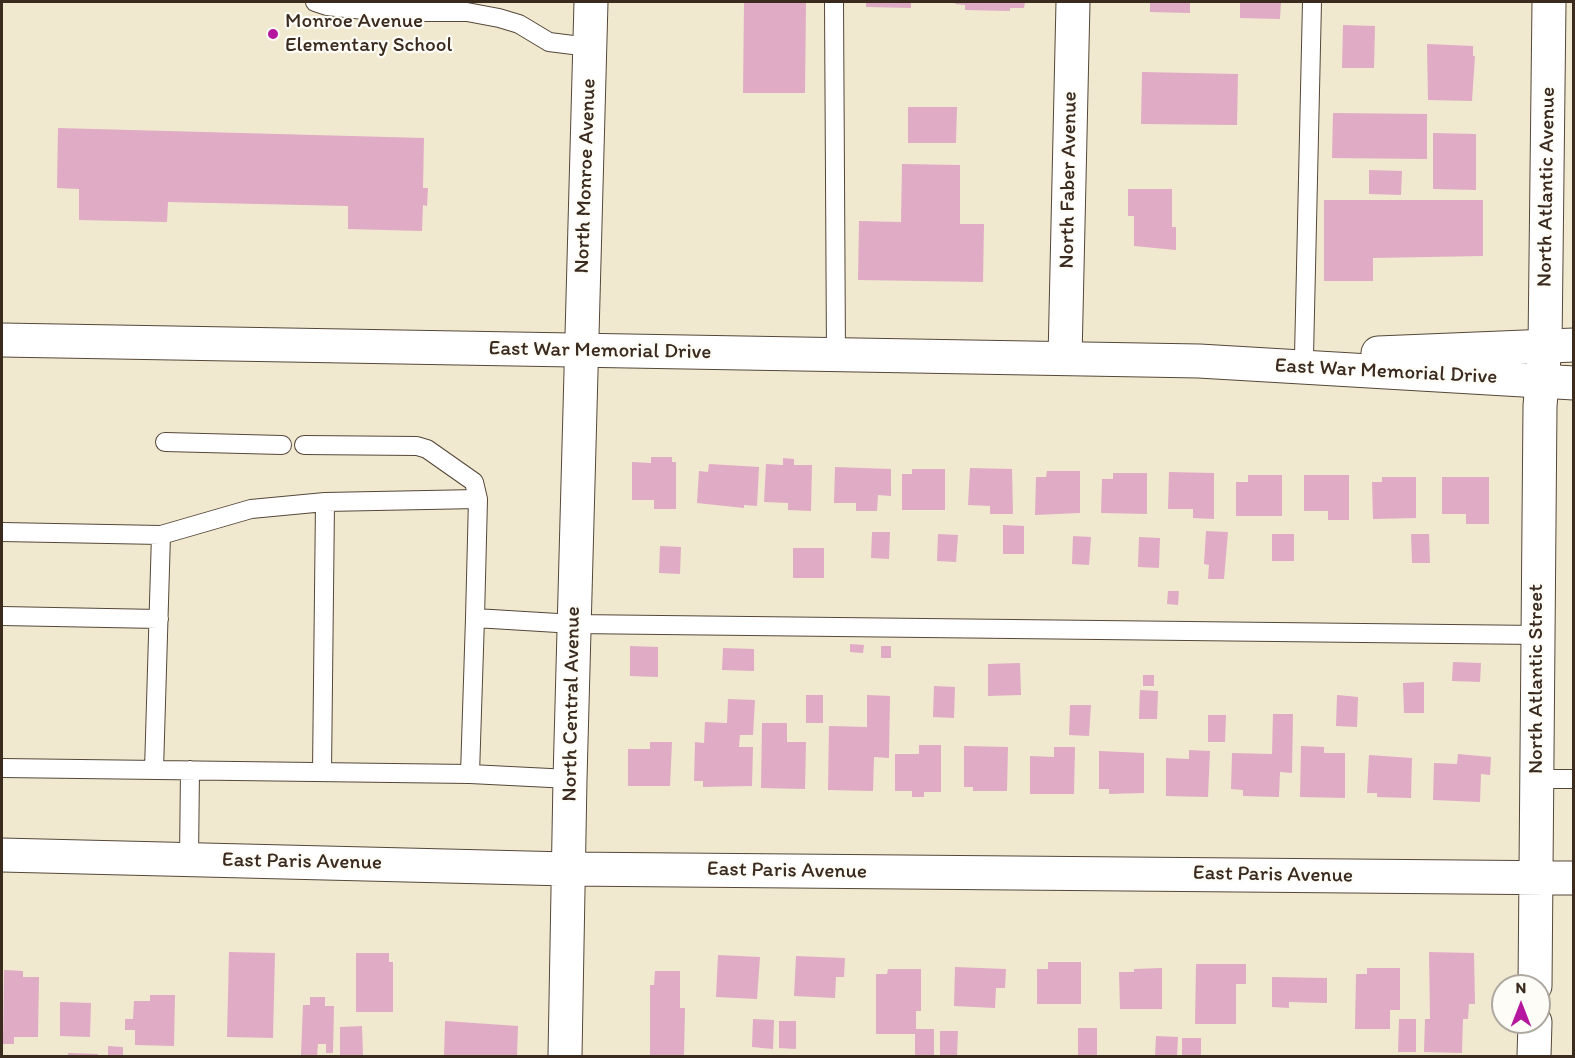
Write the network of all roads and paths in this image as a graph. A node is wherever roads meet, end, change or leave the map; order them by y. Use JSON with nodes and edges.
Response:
{"nodes":[{"id":1,"x":315,"y":2,"type":"edge"},
{"id":2,"x":591,"y":2,"type":"edge"},
{"id":3,"x":834,"y":2,"type":"edge"},
{"id":4,"x":1073,"y":2,"type":"edge"},
{"id":5,"x":1312,"y":2,"type":"edge"},
{"id":6,"x":1549,"y":2,"type":"edge"},
{"id":7,"x":590,"y":47,"type":"junction"},
{"id":8,"x":2,"y":340,"type":"edge"},
{"id":9,"x":580,"y":351,"type":"junction"},
{"id":10,"x":836,"y":355,"type":"junction"},
{"id":11,"x":1304,"y":356,"type":"junction"},
{"id":12,"x":1065,"y":358,"type":"junction"},
{"id":13,"x":1199,"y":360,"type":"junction"},
{"id":14,"x":1556,"y":365,"type":"edge"},
{"id":15,"x":165,"y":442,"type":"dead end"},
{"id":16,"x":282,"y":445,"type":"dead end"},
{"id":17,"x":304,"y":445,"type":"dead end"},
{"id":18,"x":477,"y":499,"type":"junction"},
{"id":19,"x":325,"y":502,"type":"junction"},
{"id":20,"x":2,"y":532,"type":"edge"},
{"id":21,"x":161,"y":535,"type":"junction"},
{"id":22,"x":2,"y":616,"type":"edge"},
{"id":23,"x":476,"y":618,"type":"junction"},
{"id":24,"x":159,"y":619,"type":"junction"},
{"id":25,"x":574,"y":624,"type":"junction"},
{"id":26,"x":1538,"y":635,"type":"junction"},
{"id":27,"x":2,"y":768,"type":"edge"},
{"id":28,"x":154,"y":770,"type":"junction"},
{"id":29,"x":190,"y":770,"type":"junction"},
{"id":30,"x":322,"y":772,"type":"junction"},
{"id":31,"x":470,"y":774,"type":"junction"},
{"id":32,"x":570,"y":779,"type":"junction"},
{"id":33,"x":1536,"y":779,"type":"junction"},
{"id":34,"x":1574,"y":779,"type":"edge"},
{"id":35,"x":2,"y":855,"type":"edge"},
{"id":36,"x":189,"y":860,"type":"junction"},
{"id":37,"x":568,"y":869,"type":"junction"},
{"id":38,"x":1537,"y":877,"type":"junction"},
{"id":39,"x":1574,"y":878,"type":"edge"},
{"id":40,"x":1535,"y":974,"type":"edge"},
{"id":41,"x":1535,"y":1034,"type":"edge"},
{"id":42,"x":565,"y":1056,"type":"edge"},
{"id":43,"x":1534,"y":1056,"type":"edge"}],
"edges":[{"from":1,"to":7,"type":"lane"},
{"from":2,"to":7,"type":"main road","name":"North Monroe Avenue"},
{"from":3,"to":10,"type":"lane"},
{"from":4,"to":12,"type":"main road","name":"North Faber Avenue"},
{"from":5,"to":11,"type":"lane"},
{"from":6,"to":14,"type":"main road","name":"North Atlantic Avenue"},
{"from":7,"to":9,"type":"main road","name":"North Monroe Avenue"},
{"from":8,"to":9,"type":"main road","name":"East War Memorial Drive"},
{"from":9,"to":10,"type":"main road","name":"East War Memorial Drive"},
{"from":9,"to":25,"type":"main road","name":"North Central Avenue"},
{"from":10,"to":12,"type":"main road","name":"East War Memorial Drive"},
{"from":11,"to":13,"type":"main road","name":"East War Memorial Drive"},
{"from":11,"to":14,"type":"main road","name":"East War Memorial Drive"},
{"from":12,"to":13,"type":"main road","name":"East War Memorial Drive"},
{"from":13,"to":14,"type":"main road","name":"East War Memorial Drive"},
{"from":14,"to":26,"type":"main road","name":"North Atlantic Street"},
{"from":15,"to":16,"type":"lane"},
{"from":17,"to":18,"type":"lane"},
{"from":18,"to":19,"type":"lane"},
{"from":18,"to":23,"type":"lane"},
{"from":19,"to":21,"type":"lane"},
{"from":19,"to":30,"type":"lane"},
{"from":20,"to":21,"type":"lane"},
{"from":21,"to":24,"type":"lane"},
{"from":22,"to":24,"type":"lane"},
{"from":23,"to":25,"type":"lane"},
{"from":23,"to":31,"type":"lane"},
{"from":24,"to":28,"type":"lane"},
{"from":25,"to":26,"type":"lane"},
{"from":25,"to":32,"type":"main road","name":"North Central Avenue"},
{"from":26,"to":33,"type":"main road","name":"North Atlantic Street"},
{"from":27,"to":28,"type":"lane"},
{"from":28,"to":29,"type":"lane"},
{"from":29,"to":30,"type":"lane"},
{"from":29,"to":36,"type":"lane"},
{"from":30,"to":31,"type":"lane"},
{"from":31,"to":32,"type":"lane"},
{"from":32,"to":37,"type":"main road","name":"North Central Avenue"},
{"from":33,"to":34,"type":"lane"},
{"from":33,"to":38,"type":"main road","name":"North Atlantic Street"},
{"from":35,"to":36,"type":"main road","name":"East Paris Avenue"},
{"from":36,"to":37,"type":"main road","name":"East Paris Avenue"},
{"from":37,"to":38,"type":"main road","name":"East Paris Avenue"},
{"from":37,"to":42,"type":"main road","name":"North Central Avenue"},
{"from":38,"to":39,"type":"main road","name":"East Paris Avenue"},
{"from":38,"to":40,"type":"main road","name":"North Atlantic Street"},
{"from":41,"to":43,"type":"main road"}]}
